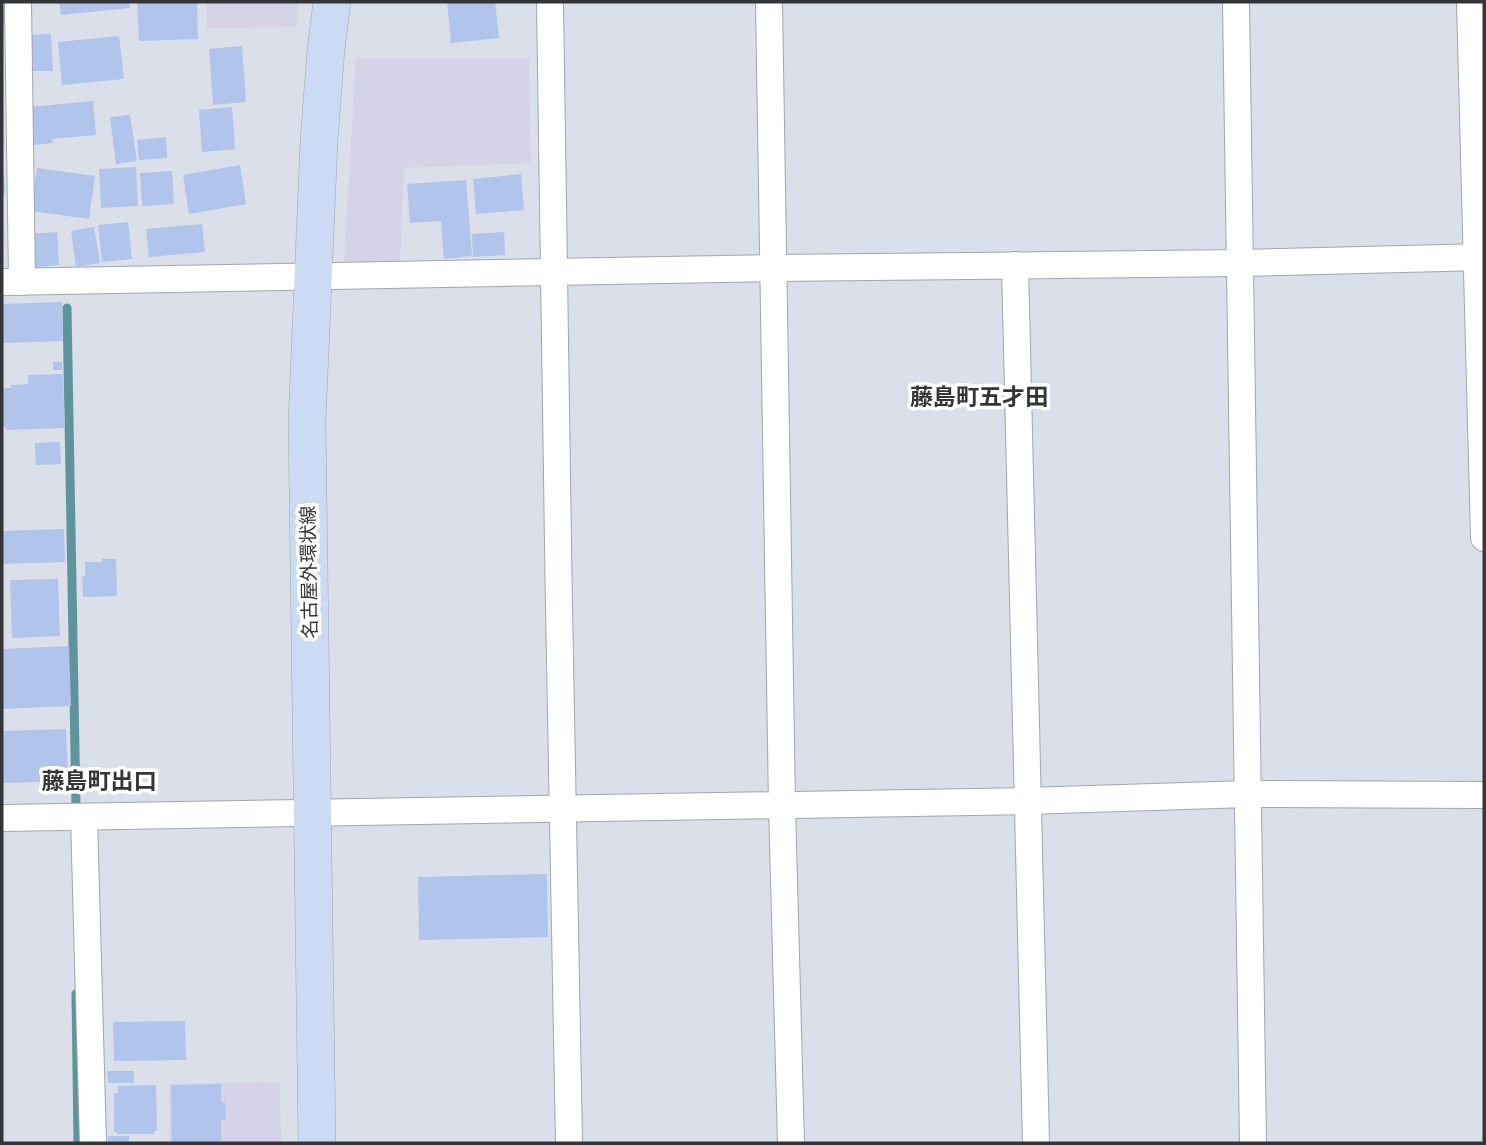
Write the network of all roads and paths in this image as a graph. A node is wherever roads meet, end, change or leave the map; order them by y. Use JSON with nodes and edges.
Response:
{"nodes":[{"id":1,"x":18,"y":2,"type":"edge"},
{"id":2,"x":332,"y":2,"type":"edge"},
{"id":3,"x":550,"y":2,"type":"edge"},
{"id":4,"x":769,"y":2,"type":"edge"},
{"id":5,"x":1236,"y":2,"type":"edge"},
{"id":6,"x":1471,"y":2,"type":"edge"},
{"id":7,"x":1480,"y":257,"type":"edge"},
{"id":8,"x":1241,"y":263,"type":"junction"},
{"id":9,"x":1015,"y":265,"type":"junction"},
{"id":10,"x":774,"y":268,"type":"junction"},
{"id":11,"x":552,"y":273,"type":"junction"},
{"id":12,"x":313,"y":276,"type":"junction"},
{"id":13,"x":12,"y":282,"type":"edge"},
{"id":14,"x":1484,"y":538,"type":"edge"},
{"id":15,"x":1248,"y":794,"type":"junction"},
{"id":16,"x":1484,"y":795,"type":"edge"},
{"id":17,"x":1027,"y":801,"type":"junction"},
{"id":18,"x":782,"y":805,"type":"junction"},
{"id":19,"x":564,"y":809,"type":"junction"},
{"id":20,"x":312,"y":813,"type":"junction"},
{"id":21,"x":84,"y":817,"type":"junction"},
{"id":22,"x":2,"y":818,"type":"edge"},
{"id":23,"x":93,"y":1143,"type":"edge"},
{"id":24,"x":317,"y":1143,"type":"edge"},
{"id":25,"x":569,"y":1143,"type":"edge"},
{"id":26,"x":791,"y":1143,"type":"edge"},
{"id":27,"x":1036,"y":1143,"type":"edge"},
{"id":28,"x":1253,"y":1143,"type":"edge"}],
"edges":[{"from":1,"to":13,"type":"street"},
{"from":2,"to":12,"type":"main road","name":"名古屋外環状線"},
{"from":3,"to":11,"type":"street"},
{"from":4,"to":10,"type":"street"},
{"from":5,"to":8,"type":"street"},
{"from":6,"to":7,"type":"street"},
{"from":7,"to":8,"type":"street"},
{"from":7,"to":14,"type":"street"},
{"from":8,"to":9,"type":"street"},
{"from":8,"to":15,"type":"street"},
{"from":9,"to":10,"type":"street"},
{"from":9,"to":17,"type":"street"},
{"from":10,"to":11,"type":"street"},
{"from":10,"to":18,"type":"street"},
{"from":11,"to":12,"type":"street"},
{"from":11,"to":19,"type":"street"},
{"from":12,"to":13,"type":"street"},
{"from":12,"to":20,"type":"main road","name":"名古屋外環状線"},
{"from":15,"to":16,"type":"street"},
{"from":15,"to":17,"type":"street"},
{"from":15,"to":28,"type":"street"},
{"from":17,"to":18,"type":"street"},
{"from":17,"to":27,"type":"street"},
{"from":18,"to":19,"type":"street"},
{"from":18,"to":26,"type":"street"},
{"from":19,"to":20,"type":"street"},
{"from":19,"to":25,"type":"street"},
{"from":20,"to":21,"type":"street"},
{"from":20,"to":24,"type":"main road","name":"名古屋外環状線"},
{"from":21,"to":22,"type":"street"},
{"from":21,"to":23,"type":"street"}]}
